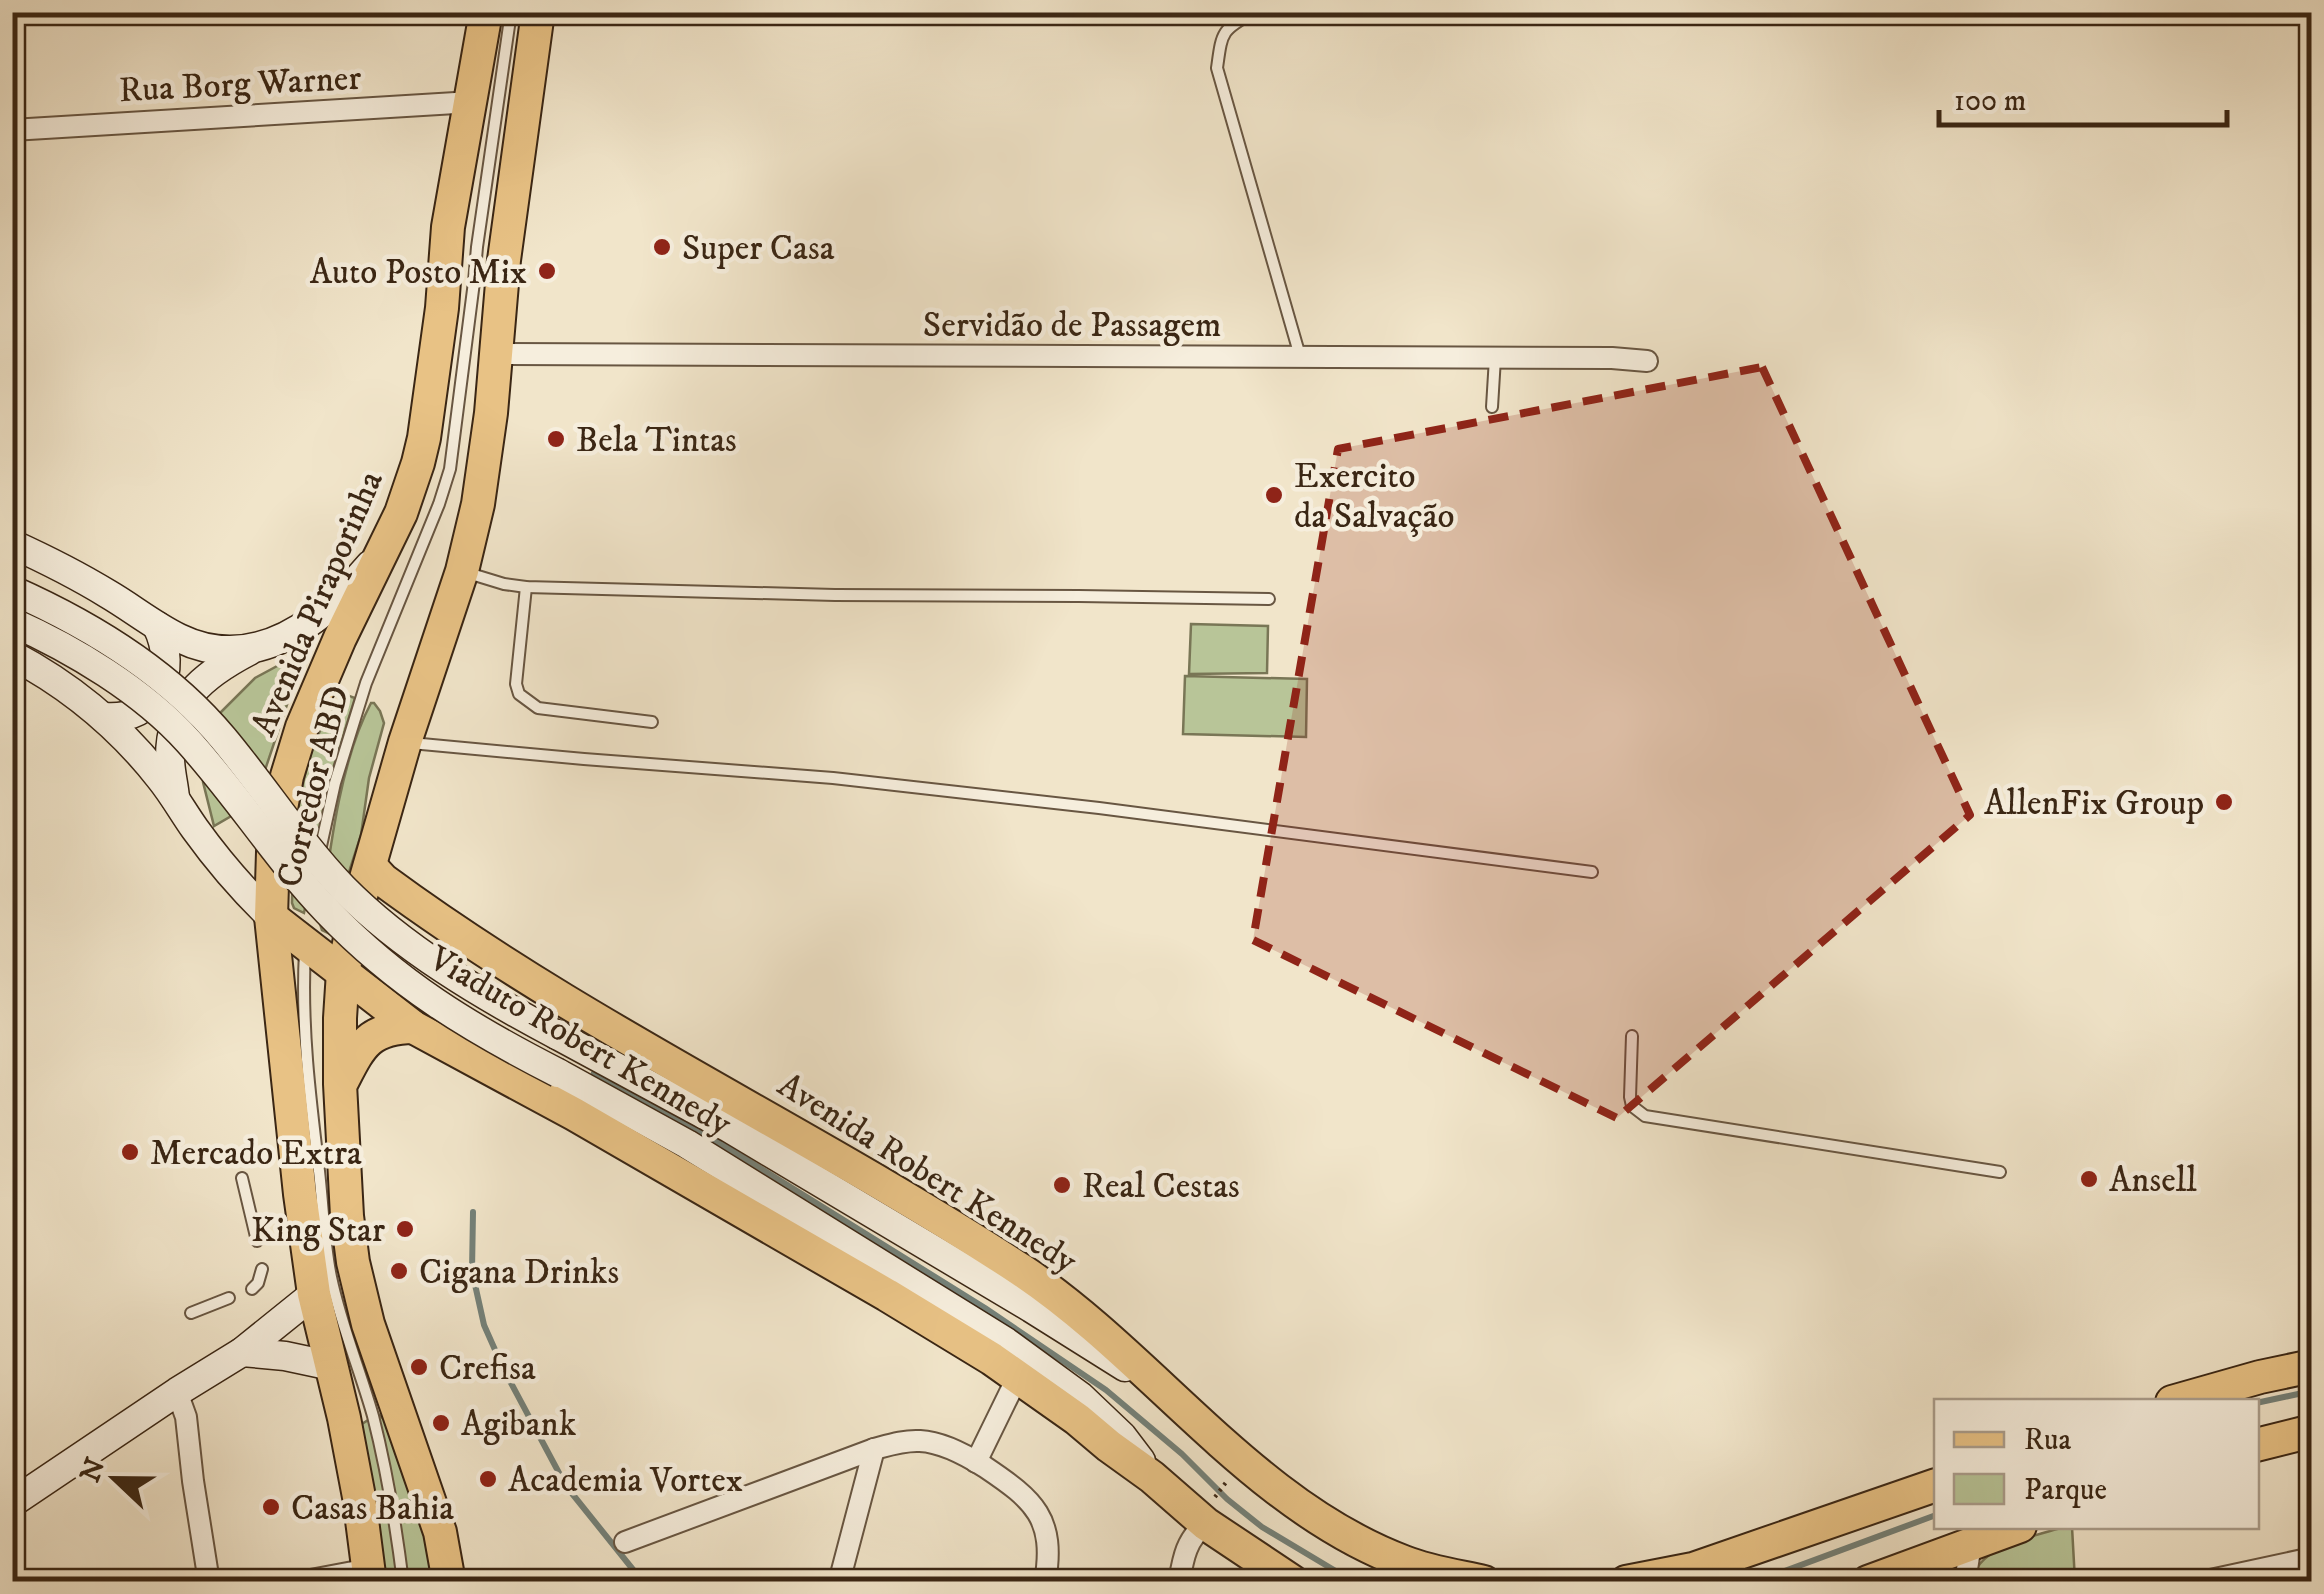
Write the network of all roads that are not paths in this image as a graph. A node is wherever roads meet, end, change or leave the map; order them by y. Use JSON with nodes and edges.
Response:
{"nodes":[{"id":1,"x":486,"y":12,"type":"edge"},
{"id":2,"x":510,"y":12,"type":"edge"},
{"id":3,"x":538,"y":12,"type":"edge"},
{"id":4,"x":1254,"y":12,"type":"edge"},
{"id":5,"x":472,"y":102,"type":"junction"},
{"id":6,"x":12,"y":130,"type":"edge"},
{"id":7,"x":496,"y":354,"type":"junction"},
{"id":8,"x":1301,"y":357,"type":"junction"},
{"id":9,"x":1495,"y":357,"type":"junction"},
{"id":10,"x":1647,"y":360,"type":"dead end"},
{"id":11,"x":1492,"y":408,"type":"dead end"},
{"id":12,"x":12,"y":544,"type":"edge"},
{"id":13,"x":384,"y":549,"type":"junction"},
{"id":14,"x":462,"y":571,"type":"junction"},
{"id":15,"x":526,"y":587,"type":"junction"},
{"id":16,"x":12,"y":590,"type":"edge"},
{"id":17,"x":1269,"y":599,"type":"dead end"},
{"id":18,"x":12,"y":622,"type":"edge"},
{"id":19,"x":157,"y":626,"type":"junction"},
{"id":20,"x":250,"y":650,"type":"junction"},
{"id":21,"x":12,"y":655,"type":"edge"},
{"id":22,"x":103,"y":717,"type":"junction"},
{"id":23,"x":652,"y":722,"type":"dead end"},
{"id":24,"x":405,"y":742,"type":"junction"},
{"id":25,"x":176,"y":801,"type":"junction"},
{"id":26,"x":370,"y":866,"type":"junction"},
{"id":27,"x":1592,"y":872,"type":"dead end"},
{"id":28,"x":271,"y":917,"type":"junction"},
{"id":29,"x":307,"y":928,"type":"junction"},
{"id":30,"x":494,"y":958,"type":"junction"},
{"id":31,"x":343,"y":972,"type":"junction"},
{"id":32,"x":426,"y":1035,"type":"junction"},
{"id":33,"x":1632,"y":1036,"type":"dead end"},
{"id":34,"x":340,"y":1084,"type":"junction"},
{"id":35,"x":2000,"y":1172,"type":"dead end"},
{"id":36,"x":242,"y":1178,"type":"dead end"},
{"id":37,"x":258,"y":1241,"type":"dead end"},
{"id":38,"x":262,"y":1268,"type":"dead end"},
{"id":39,"x":252,"y":1289,"type":"dead end"},
{"id":40,"x":314,"y":1294,"type":"junction"},
{"id":41,"x":228,"y":1298,"type":"dead end"},
{"id":42,"x":192,"y":1314,"type":"dead end"},
{"id":43,"x":242,"y":1352,"type":"junction"},
{"id":44,"x":332,"y":1366,"type":"junction"},
{"id":45,"x":2312,"y":1366,"type":"edge"},
{"id":46,"x":1018,"y":1376,"type":"junction"},
{"id":47,"x":177,"y":1392,"type":"junction"},
{"id":48,"x":1170,"y":1396,"type":"junction"},
{"id":49,"x":2183,"y":1399,"type":"edge"},
{"id":50,"x":2312,"y":1431,"type":"edge"},
{"id":51,"x":2259,"y":1444,"type":"edge"},
{"id":52,"x":874,"y":1449,"type":"junction"},
{"id":53,"x":976,"y":1462,"type":"junction"},
{"id":54,"x":1152,"y":1477,"type":"junction"},
{"id":55,"x":1934,"y":1487,"type":"edge"},
{"id":56,"x":12,"y":1502,"type":"edge"},
{"id":57,"x":1210,"y":1511,"type":"junction"},
{"id":58,"x":2012,"y":1529,"type":"edge"},
{"id":59,"x":625,"y":1542,"type":"dead end"},
{"id":60,"x":1971,"y":1544,"type":"junction"},
{"id":61,"x":2312,"y":1558,"type":"edge"},
{"id":62,"x":370,"y":1576,"type":"edge"},
{"id":63,"x":209,"y":1582,"type":"edge"},
{"id":64,"x":300,"y":1582,"type":"edge"},
{"id":65,"x":403,"y":1582,"type":"edge"},
{"id":66,"x":449,"y":1582,"type":"edge"},
{"id":67,"x":838,"y":1582,"type":"edge"},
{"id":68,"x":1045,"y":1582,"type":"edge"},
{"id":69,"x":1179,"y":1582,"type":"edge"},
{"id":70,"x":1293,"y":1582,"type":"edge"},
{"id":71,"x":1484,"y":1582,"type":"edge"},
{"id":72,"x":1626,"y":1582,"type":"edge"},
{"id":73,"x":1868,"y":1582,"type":"edge"},
{"id":74,"x":1965,"y":1582,"type":"edge"},
{"id":75,"x":2200,"y":1582,"type":"edge"}],
"edges":[{"from":1,"to":5,"type":"main road","name":"Avenida Piraporinha"},
{"from":2,"to":29,"type":"lane","name":"Corredor ABD"},
{"from":3,"to":7,"type":"main road"},
{"from":4,"to":8,"type":"lane"},
{"from":5,"to":6,"type":"street","name":"Rua Borg Warner"},
{"from":5,"to":13,"type":"main road","name":"Avenida Piraporinha"},
{"from":7,"to":8,"type":"street","name":"Servidão de Passagem"},
{"from":7,"to":14,"type":"main road"},
{"from":8,"to":9,"type":"street","name":"Servidão de Passagem"},
{"from":9,"to":10,"type":"street","name":"Servidão de Passagem"},
{"from":9,"to":11,"type":"lane"},
{"from":12,"to":19,"type":"main road"},
{"from":13,"to":20,"type":"main road"},
{"from":13,"to":28,"type":"main road","name":"Avenida Piraporinha"},
{"from":14,"to":15,"type":"lane"},
{"from":14,"to":24,"type":"main road"},
{"from":15,"to":17,"type":"lane"},
{"from":15,"to":23,"type":"lane"},
{"from":16,"to":48,"type":"main road","name":"Viaduto Robert Kennedy","bridge":true},
{"from":18,"to":54,"type":"main road","name":"Viaduto Robert Kennedy","bridge":true},
{"from":19,"to":20,"type":"main road"},
{"from":19,"to":22,"type":"main road"},
{"from":20,"to":25,"type":"main road"},
{"from":21,"to":22,"type":"main road"},
{"from":22,"to":25,"type":"main road"},
{"from":24,"to":26,"type":"main road"},
{"from":24,"to":27,"type":"lane"},
{"from":25,"to":28,"type":"main road"},
{"from":26,"to":30,"type":"main road","name":"Avenida Robert Kennedy"},
{"from":26,"to":31,"type":"main road"},
{"from":28,"to":29,"type":"main road"},
{"from":28,"to":40,"type":"main road","name":"Avenida Piraporinha"},
{"from":29,"to":31,"type":"main road"},
{"from":29,"to":65,"type":"lane","name":"Corredor ABD"},
{"from":30,"to":32,"type":"main road"},
{"from":30,"to":48,"type":"main road","name":"Avenida Robert Kennedy"},
{"from":31,"to":32,"type":"main road"},
{"from":31,"to":34,"type":"main road"},
{"from":32,"to":34,"type":"main road"},
{"from":32,"to":46,"type":"main road"},
{"from":33,"to":35,"type":"lane"},
{"from":34,"to":66,"type":"main road"},
{"from":36,"to":37,"type":"lane"},
{"from":38,"to":39,"type":"lane"},
{"from":40,"to":43,"type":"main road"},
{"from":40,"to":44,"type":"main road","name":"Avenida Piraporinha"},
{"from":41,"to":42,"type":"lane"},
{"from":43,"to":44,"type":"main road"},
{"from":43,"to":47,"type":"main road"},
{"from":44,"to":62,"type":"main road","name":"Avenida Piraporinha"},
{"from":45,"to":49,"type":"main road"},
{"from":46,"to":53,"type":"street"},
{"from":46,"to":54,"type":"main road"},
{"from":47,"to":56,"type":"main road"},
{"from":47,"to":63,"type":"street"},
{"from":48,"to":71,"type":"main road","name":"Avenida Robert Kennedy"},
{"from":50,"to":51,"type":"main road"},
{"from":52,"to":53,"type":"street"},
{"from":52,"to":59,"type":"street"},
{"from":52,"to":67,"type":"street"},
{"from":53,"to":68,"type":"street"},
{"from":54,"to":57,"type":"main road"},
{"from":55,"to":72,"type":"main road"},
{"from":57,"to":69,"type":"street"},
{"from":57,"to":70,"type":"main road"},
{"from":58,"to":60,"type":"main road"},
{"from":60,"to":73,"type":"main road"},
{"from":60,"to":74,"type":"street"},
{"from":61,"to":75,"type":"street"},
{"from":62,"to":64,"type":"street"}]}
